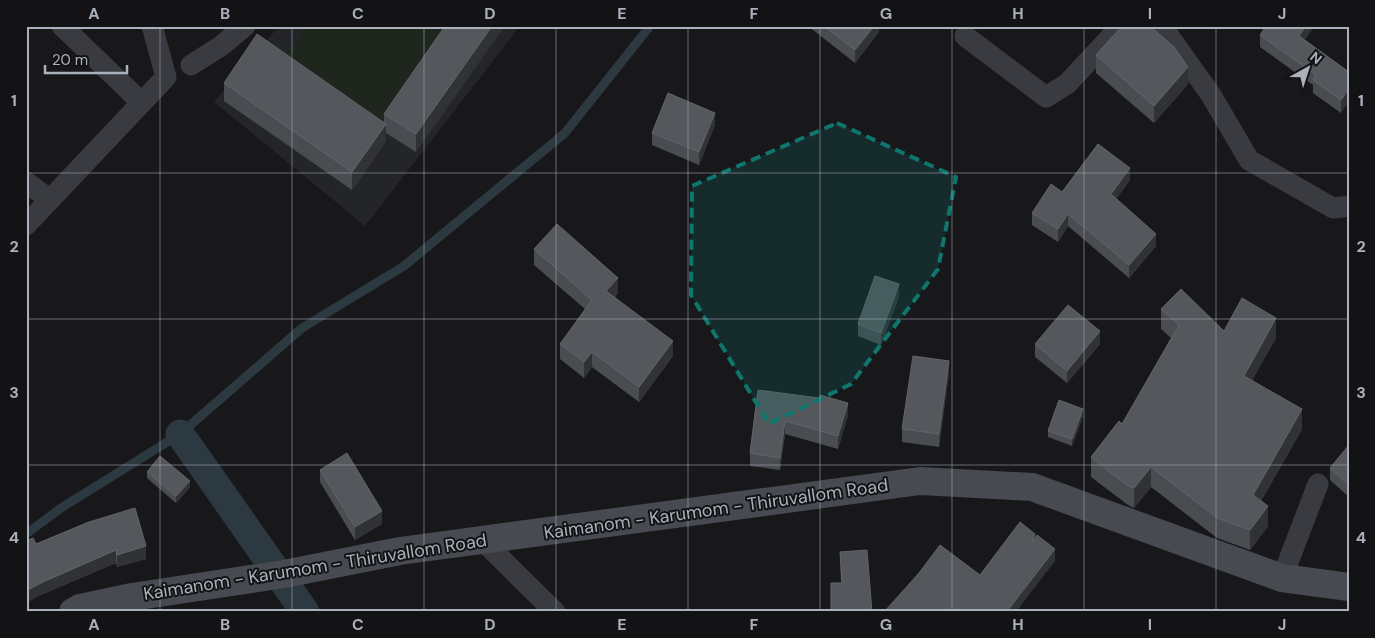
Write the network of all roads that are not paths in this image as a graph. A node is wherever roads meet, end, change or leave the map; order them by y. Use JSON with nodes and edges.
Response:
{"nodes":[{"id":1,"x":62,"y":26,"type":"edge"},
{"id":2,"x":152,"y":26,"type":"edge"},
{"id":3,"x":246,"y":26,"type":"edge"},
{"id":4,"x":1121,"y":26,"type":"edge"},
{"id":5,"x":1162,"y":26,"type":"edge"},
{"id":6,"x":965,"y":36,"type":"dead end"},
{"id":7,"x":191,"y":65,"type":"dead end"},
{"id":8,"x":141,"y":102,"type":"junction"},
{"id":9,"x":26,"y":182,"type":"edge"},
{"id":10,"x":50,"y":200,"type":"junction"},
{"id":11,"x":1349,"y":206,"type":"edge"},
{"id":12,"x":26,"y":224,"type":"edge"},
{"id":13,"x":1318,"y":484,"type":"dead end"},
{"id":14,"x":482,"y":540,"type":"junction"},
{"id":15,"x":1282,"y":578,"type":"junction"},
{"id":16,"x":1349,"y":587,"type":"edge"},
{"id":17,"x":73,"y":612,"type":"edge"},
{"id":18,"x":555,"y":612,"type":"edge"}],
"edges":[{"from":1,"to":8,"type":"street"},
{"from":2,"to":8,"type":"street"},
{"from":3,"to":7,"type":"street"},
{"from":4,"to":6,"type":"street"},
{"from":5,"to":11,"type":"street"},
{"from":8,"to":10,"type":"street"},
{"from":9,"to":10,"type":"street"},
{"from":10,"to":12,"type":"street"},
{"from":13,"to":15,"type":"street"},
{"from":14,"to":15,"type":"main road","name":"Kaimanom - Karumom - Thiruvallom Road"},
{"from":14,"to":17,"type":"main road","name":"Kaimanom - Karumom - Thiruvallom Road"},
{"from":14,"to":18,"type":"street"},
{"from":15,"to":16,"type":"main road","name":"Kaimanom - Karumom - Thiruvallom Road"}]}
